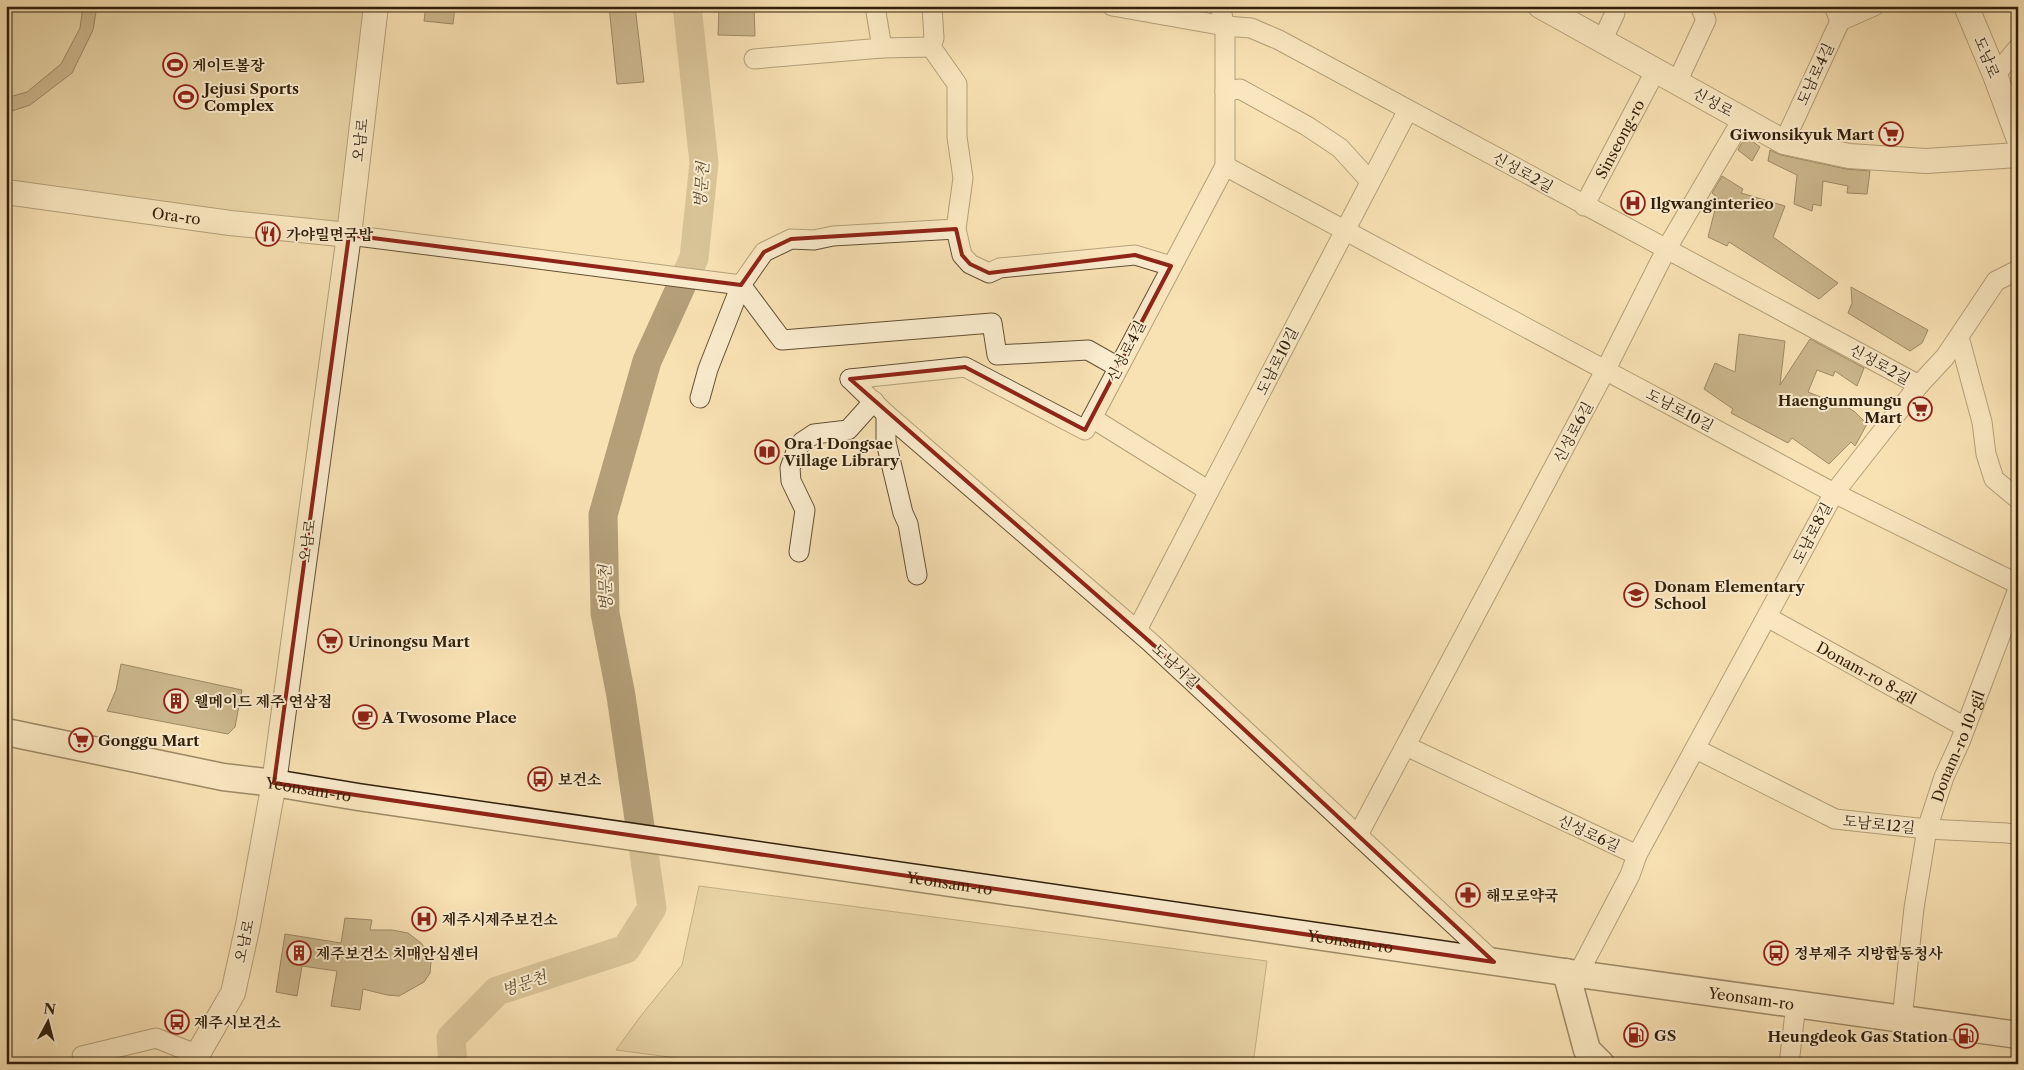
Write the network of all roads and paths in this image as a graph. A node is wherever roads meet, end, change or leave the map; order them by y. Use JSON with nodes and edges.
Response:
{"nodes":[{"id":1,"x":376,"y":6,"type":"edge"},
{"id":2,"x":875,"y":6,"type":"edge"},
{"id":3,"x":932,"y":6,"type":"edge"},
{"id":4,"x":1112,"y":6,"type":"edge"},
{"id":5,"x":1220,"y":6,"type":"edge"},
{"id":6,"x":1540,"y":6,"type":"edge"},
{"id":7,"x":1613,"y":6,"type":"edge"},
{"id":8,"x":1700,"y":6,"type":"edge"},
{"id":9,"x":1874,"y":6,"type":"edge"},
{"id":10,"x":1966,"y":6,"type":"edge"},
{"id":11,"x":1837,"y":14,"type":"edge"},
{"id":12,"x":1225,"y":26,"type":"junction"},
{"id":13,"x":1602,"y":41,"type":"junction"},
{"id":14,"x":932,"y":47,"type":"junction"},
{"id":15,"x":882,"y":48,"type":"junction"},
{"id":16,"x":2018,"y":48,"type":"edge"},
{"id":17,"x":754,"y":59,"type":"dead end"},
{"id":18,"x":1656,"y":70,"type":"junction"},
{"id":19,"x":1995,"y":75,"type":"junction"},
{"id":20,"x":1678,"y":82,"type":"junction"},
{"id":21,"x":1225,"y":91,"type":"junction"},
{"id":22,"x":1408,"y":110,"type":"junction"},
{"id":23,"x":1743,"y":118,"type":"junction"},
{"id":24,"x":2018,"y":137,"type":"edge"},
{"id":25,"x":1784,"y":142,"type":"junction"},
{"id":26,"x":2018,"y":155,"type":"edge"},
{"id":27,"x":1225,"y":166,"type":"junction"},
{"id":28,"x":1370,"y":181,"type":"junction"},
{"id":29,"x":13,"y":197,"type":"edge"},
{"id":30,"x":1584,"y":206,"type":"junction"},
{"id":31,"x":956,"y":229,"type":"junction"},
{"id":32,"x":1344,"y":230,"type":"junction"},
{"id":33,"x":349,"y":236,"type":"junction"},
{"id":34,"x":1667,"y":248,"type":"junction"},
{"id":35,"x":1171,"y":266,"type":"junction"},
{"id":36,"x":2018,"y":270,"type":"edge"},
{"id":37,"x":741,"y":285,"type":"junction"},
{"id":38,"x":1959,"y":336,"type":"junction"},
{"id":39,"x":1118,"y":367,"type":"junction"},
{"id":40,"x":1605,"y":371,"type":"junction"},
{"id":41,"x":1919,"y":385,"type":"junction"},
{"id":42,"x":700,"y":398,"type":"dead end"},
{"id":43,"x":880,"y":408,"type":"junction"},
{"id":44,"x":1092,"y":418,"type":"junction"},
{"id":45,"x":1209,"y":491,"type":"junction"},
{"id":46,"x":1834,"y":493,"type":"junction"},
{"id":47,"x":2018,"y":499,"type":"edge"},
{"id":48,"x":799,"y":552,"type":"dead end"},
{"id":49,"x":917,"y":575,"type":"dead end"},
{"id":50,"x":2018,"y":584,"type":"edge"},
{"id":51,"x":2018,"y":589,"type":"edge"},
{"id":52,"x":1767,"y":617,"type":"junction"},
{"id":53,"x":1137,"y":630,"type":"junction"},
{"id":54,"x":1965,"y":727,"type":"junction"},
{"id":55,"x":6,"y":732,"type":"edge"},
{"id":56,"x":1406,"y":746,"type":"junction"},
{"id":57,"x":1696,"y":749,"type":"junction"},
{"id":58,"x":274,"y":783,"type":"junction"},
{"id":59,"x":1927,"y":829,"type":"junction"},
{"id":60,"x":1358,"y":834,"type":"junction"},
{"id":61,"x":2018,"y":835,"type":"edge"},
{"id":62,"x":1637,"y":855,"type":"junction"},
{"id":63,"x":1494,"y":962,"type":"junction"},
{"id":64,"x":1572,"y":973,"type":"junction"},
{"id":65,"x":1796,"y":1004,"type":"junction"},
{"id":66,"x":1902,"y":1019,"type":"junction"},
{"id":67,"x":2018,"y":1035,"type":"edge"},
{"id":68,"x":82,"y":1056,"type":"dead end"},
{"id":69,"x":195,"y":1059,"type":"edge"},
{"id":70,"x":1601,"y":1064,"type":"edge"},
{"id":71,"x":1789,"y":1064,"type":"edge"}],
"edges":[{"from":1,"to":33,"type":"street","name":"오남로"},
{"from":2,"to":15,"type":"street"},
{"from":3,"to":14,"type":"street"},
{"from":4,"to":12,"type":"street","name":"신성로2길"},
{"from":5,"to":12,"type":"street","name":"신성로4길"},
{"from":6,"to":13,"type":"street","name":"신성로"},
{"from":7,"to":13,"type":"street"},
{"from":8,"to":20,"type":"street"},
{"from":9,"to":11,"type":"street"},
{"from":10,"to":19,"type":"street","name":"도남로"},
{"from":11,"to":25,"type":"street","name":"도남로4길"},
{"from":12,"to":21,"type":"street","name":"신성로4길"},
{"from":12,"to":22,"type":"street","name":"신성로2길"},
{"from":13,"to":18,"type":"street","name":"신성로"},
{"from":14,"to":15,"type":"street"},
{"from":14,"to":31,"type":"street"},
{"from":15,"to":17,"type":"street"},
{"from":16,"to":19,"type":"street"},
{"from":18,"to":20,"type":"street","name":"신성로"},
{"from":18,"to":30,"type":"street","name":"Sinseong-ro"},
{"from":19,"to":24,"type":"street","name":"도남로"},
{"from":20,"to":23,"type":"street","name":"신성로"},
{"from":21,"to":27,"type":"street","name":"신성로4길"},
{"from":21,"to":28,"type":"street"},
{"from":22,"to":28,"type":"street","name":"도남로10길"},
{"from":22,"to":30,"type":"street","name":"신성로2길"},
{"from":23,"to":25,"type":"street","name":"신성로"},
{"from":23,"to":34,"type":"street","name":"신성로6길"},
{"from":25,"to":26,"type":"street","name":"신성로"},
{"from":27,"to":32,"type":"street","name":"도남로10길"},
{"from":27,"to":35,"type":"street","name":"신성로4길"},
{"from":28,"to":32,"type":"street","name":"도남로10길"},
{"from":29,"to":33,"type":"street","name":"Ora-ro"},
{"from":30,"to":34,"type":"street","name":"신성로2길"},
{"from":31,"to":35,"type":"street"},
{"from":31,"to":37,"type":"street"},
{"from":32,"to":40,"type":"street","name":"도남로10길"},
{"from":32,"to":45,"type":"street","name":"도남로10길"},
{"from":33,"to":37,"type":"street"},
{"from":33,"to":58,"type":"street","name":"오남로"},
{"from":34,"to":40,"type":"street","name":"신성로6길"},
{"from":34,"to":41,"type":"street","name":"신성로2길"},
{"from":35,"to":39,"type":"street","name":"신성로4길"},
{"from":36,"to":38,"type":"street","name":"도남로8길"},
{"from":37,"to":39,"type":"street"},
{"from":37,"to":42,"type":"street"},
{"from":38,"to":41,"type":"street","name":"도남로8길"},
{"from":38,"to":47,"type":"street"},
{"from":39,"to":44,"type":"street","name":"신성로4길"},
{"from":40,"to":46,"type":"street","name":"도남로10길"},
{"from":40,"to":56,"type":"street","name":"신성로6길"},
{"from":41,"to":46,"type":"street","name":"도남로8길"},
{"from":43,"to":44,"type":"street","name":"도남서길"},
{"from":43,"to":48,"type":"street"},
{"from":43,"to":49,"type":"street"},
{"from":43,"to":53,"type":"street","name":"도남서길"},
{"from":44,"to":45,"type":"street"},
{"from":45,"to":53,"type":"street"},
{"from":46,"to":50,"type":"street","name":"도남로10길"},
{"from":46,"to":52,"type":"street","name":"도남로8길"},
{"from":51,"to":54,"type":"street","name":"Donam-ro 10-gil"},
{"from":52,"to":54,"type":"street","name":"Donam-ro 8-gil"},
{"from":52,"to":57,"type":"street","name":"도남로8길"},
{"from":53,"to":60,"type":"street","name":"도남서길"},
{"from":54,"to":59,"type":"street","name":"Donam-ro 10-gil"},
{"from":55,"to":58,"type":"main road","name":"Yeonsam-ro"},
{"from":56,"to":60,"type":"street","name":"신성로6길"},
{"from":56,"to":62,"type":"street","name":"신성로6길"},
{"from":57,"to":59,"type":"street","name":"도남로12길"},
{"from":57,"to":62,"type":"street","name":"도남로8길"},
{"from":58,"to":63,"type":"main road","name":"Yeonsam-ro"},
{"from":58,"to":69,"type":"street","name":"오남로"},
{"from":59,"to":61,"type":"street","name":"도남로12길"},
{"from":59,"to":66,"type":"street","name":"Donam-ro 10-gil"},
{"from":60,"to":63,"type":"street","name":"도남서길"},
{"from":62,"to":64,"type":"street","name":"도남로8길"},
{"from":63,"to":64,"type":"main road","name":"Yeonsam-ro"},
{"from":64,"to":65,"type":"main road","name":"Yeonsam-ro"},
{"from":64,"to":70,"type":"main road"},
{"from":65,"to":66,"type":"main road","name":"Yeonsam-ro"},
{"from":65,"to":71,"type":"street"},
{"from":66,"to":67,"type":"main road","name":"Yeonsam-ro"},
{"from":68,"to":69,"type":"street"}]}
